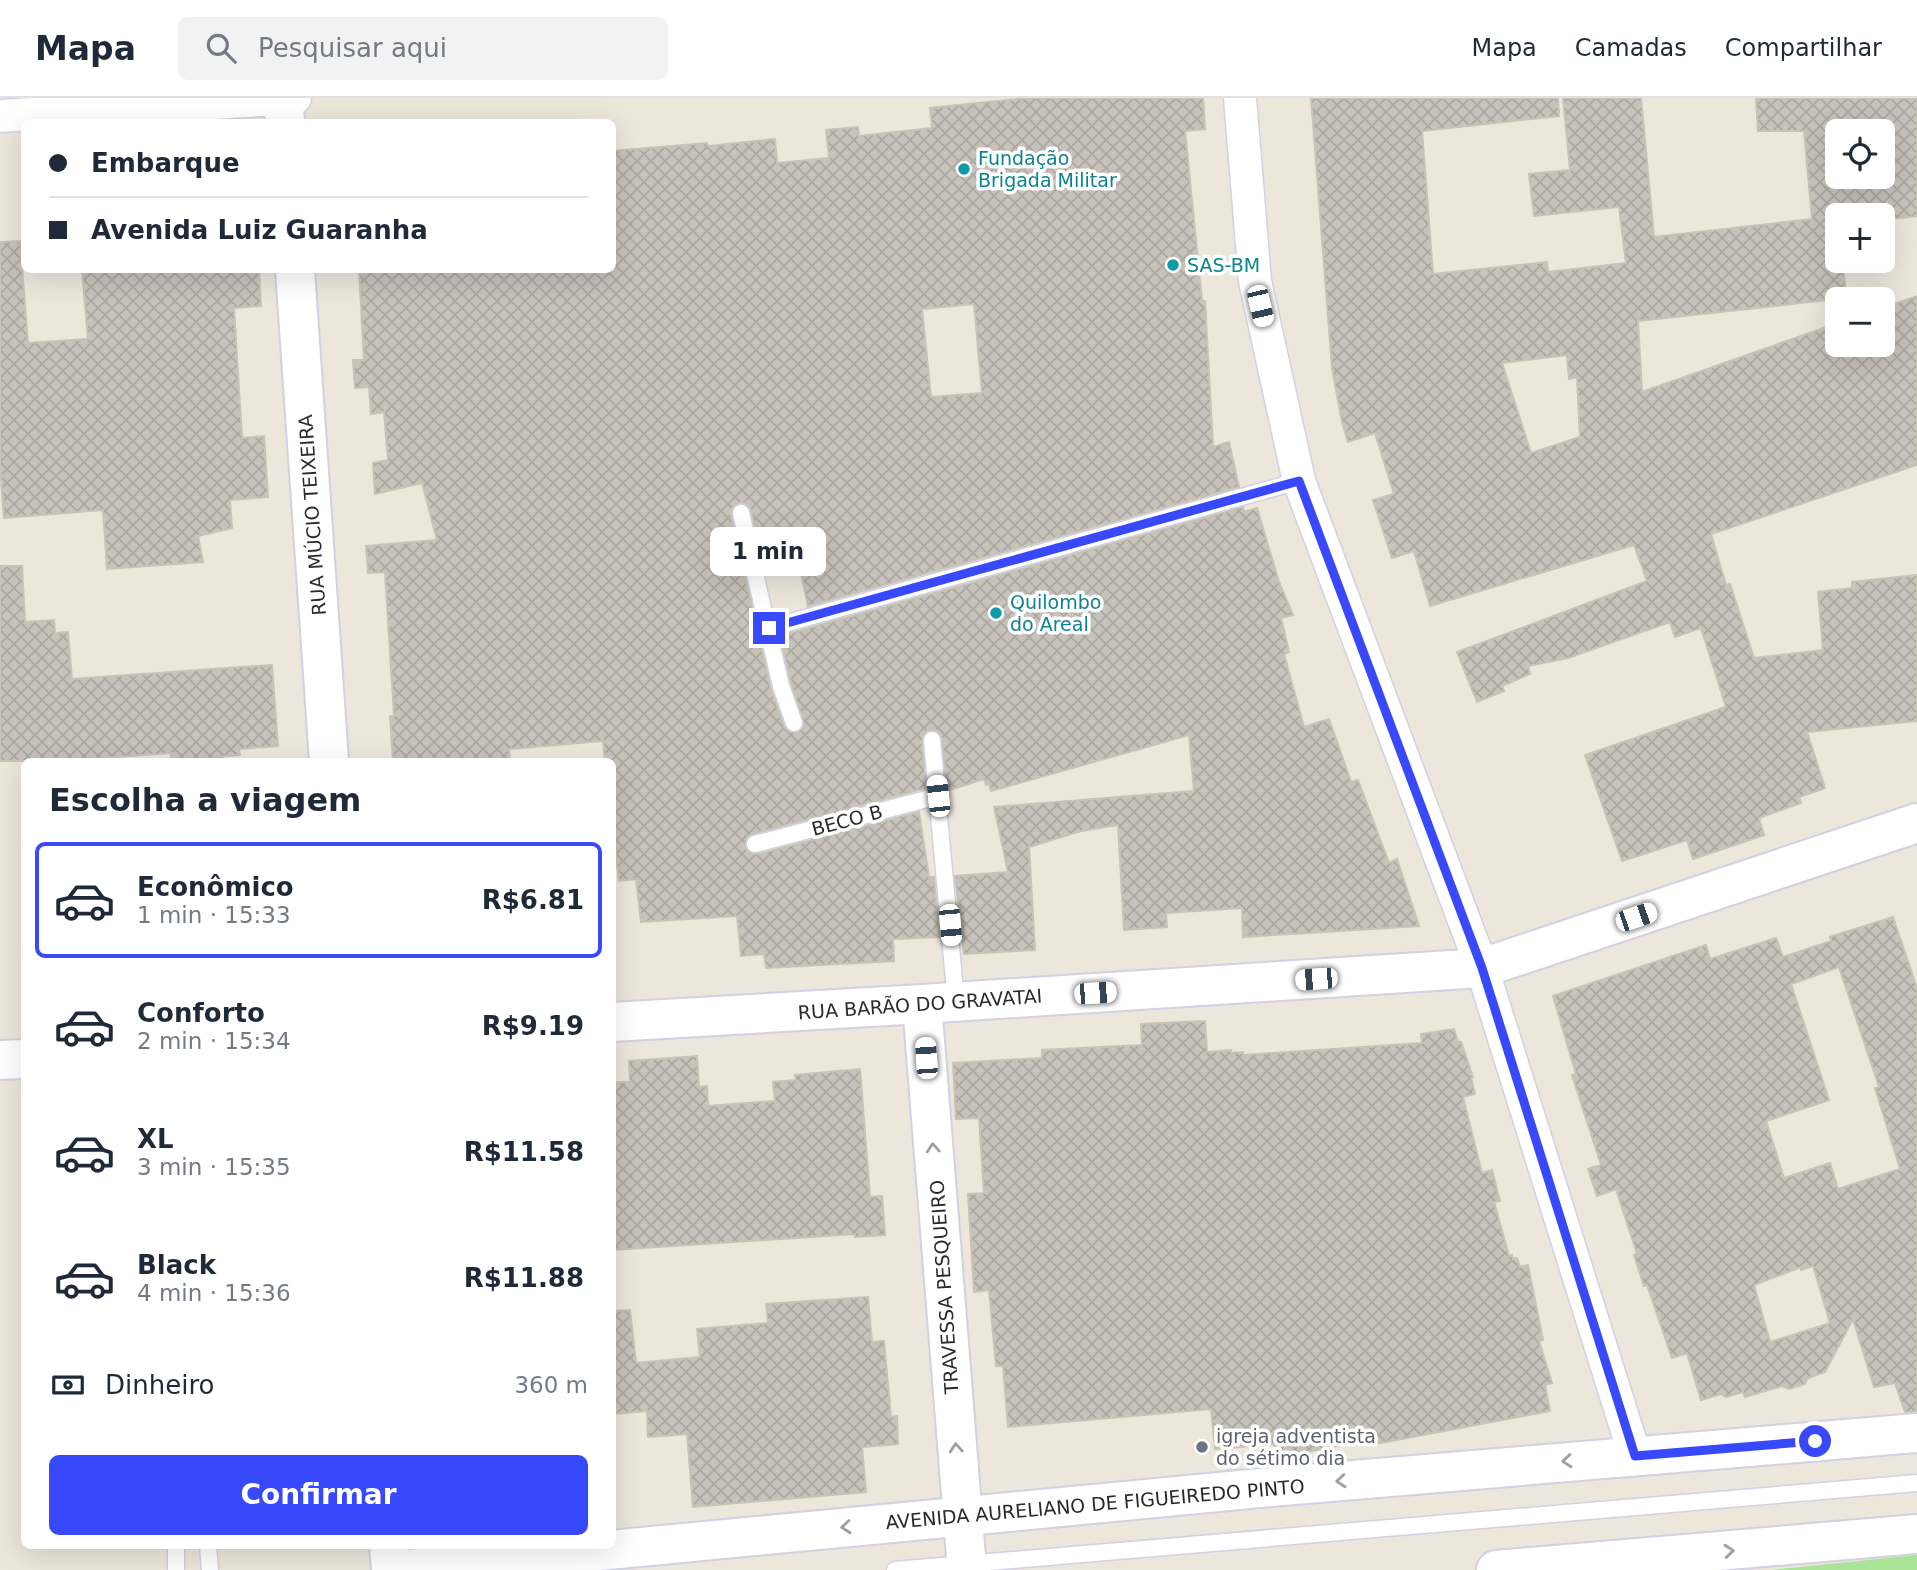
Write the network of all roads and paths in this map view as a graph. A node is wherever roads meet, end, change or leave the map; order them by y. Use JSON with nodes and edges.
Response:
{"nodes":[{"id":1,"x":283,"y":98,"type":"edge"},
{"id":2,"x":295,"y":98,"type":"edge"},
{"id":3,"x":1240,"y":98,"type":"edge"},
{"id":4,"x":0,"y":116,"type":"edge"},
{"id":5,"x":285,"y":119,"type":"edge"},
{"id":6,"x":295,"y":273,"type":"edge"},
{"id":7,"x":1299,"y":481,"type":"junction"},
{"id":8,"x":741,"y":513,"type":"dead end"},
{"id":9,"x":769,"y":628,"type":"junction"},
{"id":10,"x":794,"y":723,"type":"dead end"},
{"id":11,"x":932,"y":740,"type":"dead end"},
{"id":12,"x":329,"y":758,"type":"edge"},
{"id":13,"x":938,"y":796,"type":"junction"},
{"id":14,"x":1917,"y":822,"type":"edge"},
{"id":15,"x":755,"y":844,"type":"dead end"},
{"id":16,"x":1482,"y":968,"type":"junction"},
{"id":17,"x":939,"y":1003,"type":"junction"},
{"id":18,"x":616,"y":1022,"type":"edge"},
{"id":19,"x":21,"y":1059,"type":"edge"},
{"id":20,"x":0,"y":1060,"type":"edge"},
{"id":21,"x":1917,"y":1433,"type":"edge"},
{"id":22,"x":1635,"y":1456,"type":"junction"},
{"id":23,"x":1917,"y":1483,"type":"edge"},
{"id":24,"x":961,"y":1517,"type":"junction"},
{"id":25,"x":1917,"y":1534,"type":"edge"},
{"id":26,"x":176,"y":1549,"type":"edge"},
{"id":27,"x":208,"y":1549,"type":"edge"},
{"id":28,"x":389,"y":1549,"type":"edge"},
{"id":29,"x":1663,"y":1564,"type":"edge"},
{"id":30,"x":967,"y":1567,"type":"edge"},
{"id":31,"x":176,"y":1570,"type":"edge"},
{"id":32,"x":210,"y":1570,"type":"edge"},
{"id":33,"x":391,"y":1570,"type":"edge"},
{"id":34,"x":399,"y":1570,"type":"edge"},
{"id":35,"x":895,"y":1570,"type":"edge"},
{"id":36,"x":1496,"y":1570,"type":"edge"}],
"edges":[{"from":1,"to":2,"type":"street"},
{"from":1,"to":4,"type":"street"},
{"from":1,"to":5,"type":"street"},
{"from":3,"to":7,"type":"street"},
{"from":6,"to":12,"type":"street","name":"RUA MÚCIO TEIXEIRA"},
{"from":7,"to":9,"type":"lane"},
{"from":7,"to":16,"type":"street"},
{"from":8,"to":9,"type":"lane"},
{"from":9,"to":10,"type":"lane"},
{"from":11,"to":13,"type":"lane"},
{"from":13,"to":15,"type":"lane","name":"BECO B"},
{"from":13,"to":17,"type":"lane"},
{"from":14,"to":16,"type":"street","name":"RUA BARÃO DO GRAVATAI"},
{"from":16,"to":17,"type":"street","name":"RUA BARÃO DO GRAVATAI"},
{"from":16,"to":22,"type":"street"},
{"from":17,"to":18,"type":"street","name":"RUA BARÃO DO GRAVATAI"},
{"from":24,"to":17,"type":"street","name":"TRAVESSA PESQUEIRO","one_way":true},
{"from":19,"to":20,"type":"street"},
{"from":21,"to":22,"type":"street","name":"AVENIDA AURELIANO DE FIGUEIREDO PINTO"},
{"from":22,"to":24,"type":"street","name":"AVENIDA AURELIANO DE FIGUEIREDO PINTO","one_way":true},
{"from":23,"to":30,"type":"lane"},
{"from":24,"to":30,"type":"street","name":"TRAVESSA PESQUEIRO"},
{"from":24,"to":34,"type":"street","name":"AVENIDA AURELIANO DE FIGUEIREDO PINTO","one_way":true},
{"from":29,"to":25,"type":"street","one_way":true},
{"from":26,"to":31,"type":"lane"},
{"from":27,"to":32,"type":"lane"},
{"from":28,"to":33,"type":"street"},
{"from":29,"to":36,"type":"street"},
{"from":30,"to":35,"type":"lane"}]}
